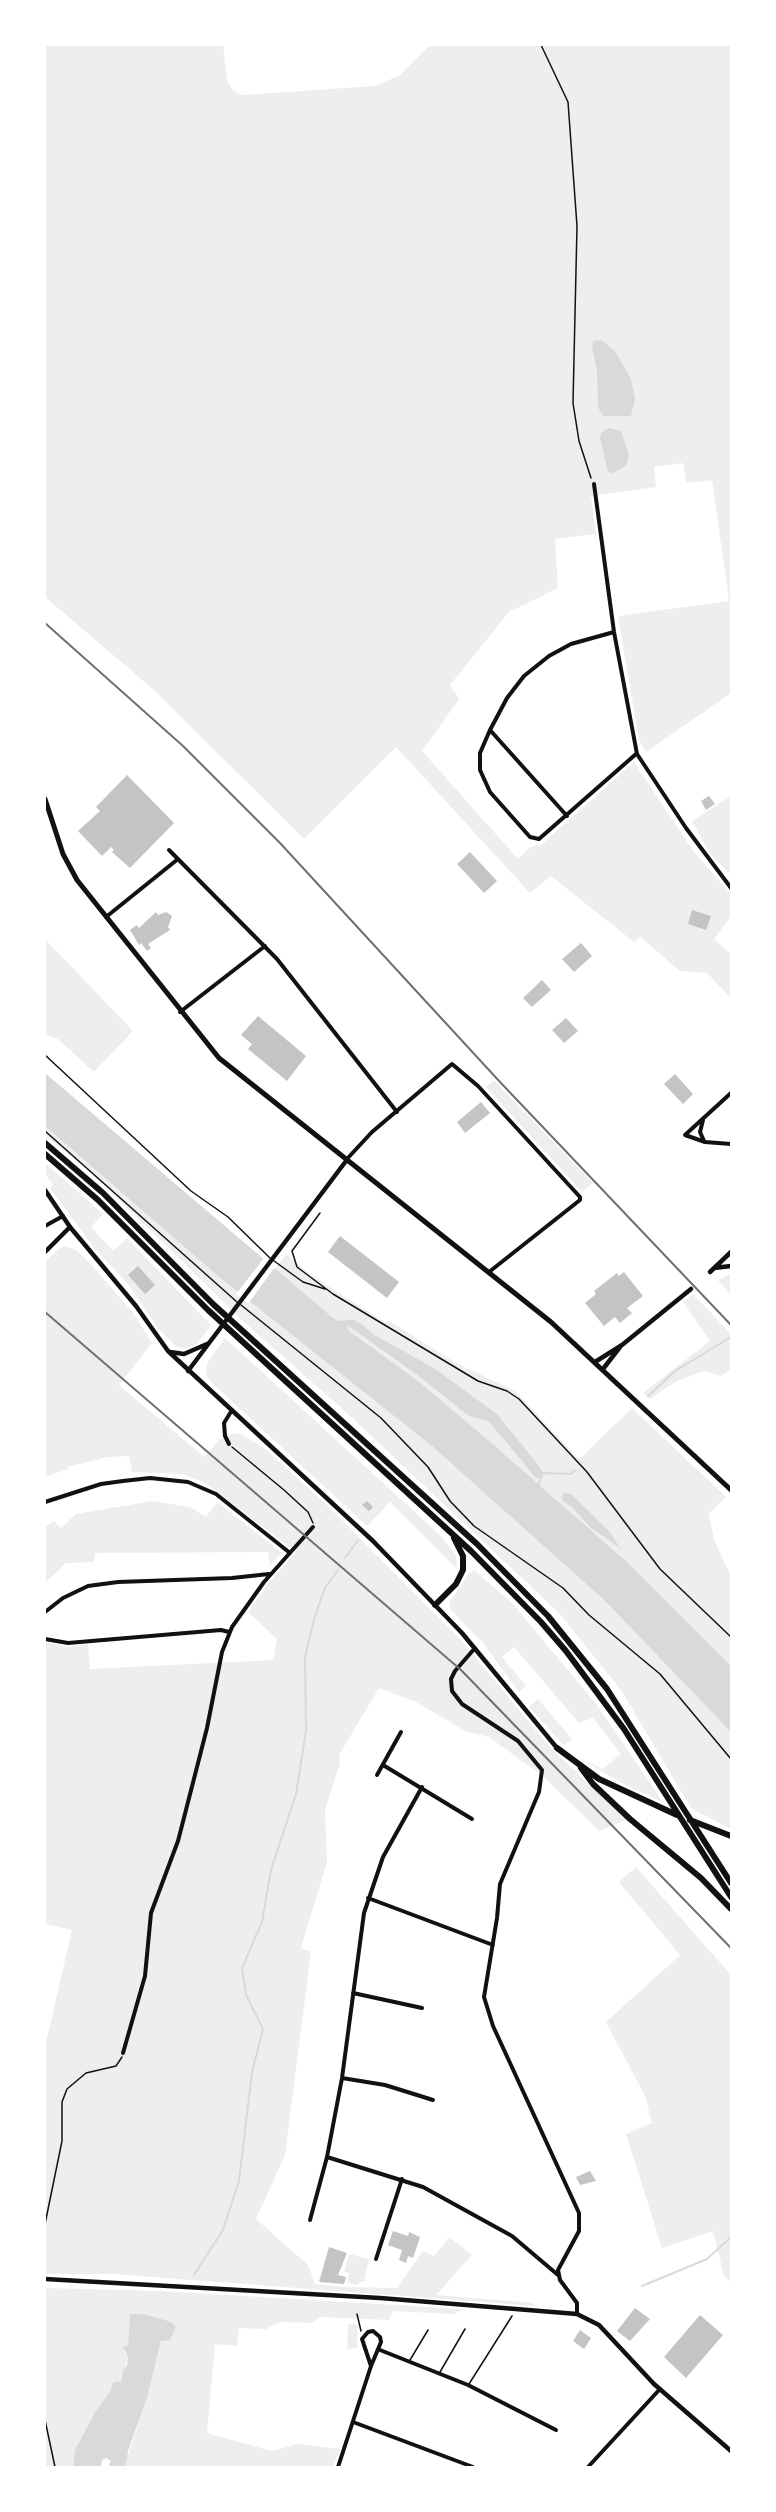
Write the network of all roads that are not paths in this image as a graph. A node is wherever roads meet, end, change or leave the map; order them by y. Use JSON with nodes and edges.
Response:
{"nodes":[{"id":1,"x":594,"y":484,"type":"road end"},
{"id":2,"x":615,"y":632,"type":"junction"},
{"id":3,"x":490,"y":730,"type":"junction"},
{"id":4,"x":637,"y":754,"type":"junction"},
{"id":5,"x":45,"y":799,"type":"edge"},
{"id":6,"x":567,"y":816,"type":"junction"},
{"id":7,"x":169,"y":850,"type":"dead end"},
{"id":8,"x":178,"y":859,"type":"junction"},
{"id":9,"x":731,"y":888,"type":"edge"},
{"id":10,"x":106,"y":918,"type":"junction"},
{"id":11,"x":265,"y":946,"type":"junction"},
{"id":12,"x":180,"y":1012,"type":"junction"},
{"id":13,"x":45,"y":1055,"type":"edge"},
{"id":14,"x":731,"y":1093,"type":"edge"},
{"id":15,"x":397,"y":1112,"type":"junction"},
{"id":16,"x":703,"y":1119,"type":"junction"},
{"id":17,"x":45,"y":1131,"type":"edge"},
{"id":18,"x":705,"y":1142,"type":"junction"},
{"id":19,"x":45,"y":1143,"type":"edge"},
{"id":20,"x":731,"y":1144,"type":"edge"},
{"id":21,"x":45,"y":1154,"type":"edge"},
{"id":22,"x":346,"y":1161,"type":"junction"},
{"id":23,"x":45,"y":1190,"type":"edge"},
{"id":24,"x":320,"y":1214,"type":"dead end"},
{"id":25,"x":63,"y":1216,"type":"junction"},
{"id":26,"x":45,"y":1226,"type":"edge"},
{"id":27,"x":70,"y":1227,"type":"junction"},
{"id":28,"x":45,"y":1252,"type":"edge"},
{"id":29,"x":731,"y":1252,"type":"edge"},
{"id":30,"x":731,"y":1266,"type":"edge"},
{"id":31,"x":489,"y":1272,"type":"junction"},
{"id":32,"x":691,"y":1289,"type":"dead end"},
{"id":33,"x":327,"y":1290,"type":"junction"},
{"id":34,"x":210,"y":1343,"type":"junction"},
{"id":35,"x":622,"y":1345,"type":"junction"},
{"id":36,"x":168,"y":1351,"type":"junction"},
{"id":37,"x":595,"y":1362,"type":"junction"},
{"id":38,"x":603,"y":1369,"type":"junction"},
{"id":39,"x":188,"y":1371,"type":"junction"},
{"id":40,"x":231,"y":1410,"type":"junction"},
{"id":41,"x":230,"y":1444,"type":"road end"},
{"id":42,"x":731,"y":1490,"type":"edge"},
{"id":43,"x":45,"y":1502,"type":"edge"},
{"id":44,"x":442,"y":1524,"type":"junction"},
{"id":45,"x":313,"y":1527,"type":"road end"},
{"id":46,"x":290,"y":1553,"type":"junction"},
{"id":47,"x":270,"y":1574,"type":"junction"},
{"id":48,"x":435,"y":1605,"type":"junction"},
{"id":49,"x":45,"y":1612,"type":"edge"},
{"id":50,"x":229,"y":1632,"type":"junction"},
{"id":51,"x":731,"y":1637,"type":"edge"},
{"id":52,"x":45,"y":1639,"type":"edge"},
{"id":53,"x":475,"y":1648,"type":"junction"},
{"id":54,"x":401,"y":1732,"type":"dead end"},
{"id":55,"x":557,"y":1748,"type":"joint"},
{"id":56,"x":731,"y":1759,"type":"edge"},
{"id":57,"x":382,"y":1765,"type":"junction"},
{"id":58,"x":581,"y":1768,"type":"junction"},
{"id":59,"x":377,"y":1775,"type":"dead end"},
{"id":60,"x":422,"y":1787,"type":"junction"},
{"id":61,"x":472,"y":1819,"type":"dead end"},
{"id":62,"x":731,"y":1836,"type":"edge"},
{"id":63,"x":731,"y":1883,"type":"edge"},
{"id":64,"x":368,"y":1898,"type":"junction"},
{"id":65,"x":731,"y":1898,"type":"edge"},
{"id":66,"x":731,"y":1909,"type":"edge"},
{"id":67,"x":493,"y":1945,"type":"junction"},
{"id":68,"x":353,"y":1993,"type":"junction"},
{"id":69,"x":422,"y":2008,"type":"dead end"},
{"id":70,"x":123,"y":2053,"type":"road end"},
{"id":71,"x":342,"y":2078,"type":"junction"},
{"id":72,"x":433,"y":2100,"type":"dead end"},
{"id":73,"x":327,"y":2157,"type":"junction"},
{"id":74,"x":402,"y":2179,"type":"junction"},
{"id":75,"x":310,"y":2220,"type":"dead end"},
{"id":76,"x":375,"y":2259,"type":"dead end"},
{"id":77,"x":559,"y":2276,"type":"junction"},
{"id":78,"x":45,"y":2279,"type":"edge"},
{"id":79,"x":577,"y":2314,"type":"junction"},
{"id":80,"x":512,"y":2316,"type":"dead end"},
{"id":81,"x":465,"y":2329,"type":"dead end"},
{"id":82,"x":428,"y":2330,"type":"dead end"},
{"id":83,"x":380,"y":2350,"type":"junction"},
{"id":84,"x":410,"y":2361,"type":"junction"},
{"id":85,"x":371,"y":2366,"type":"junction"},
{"id":86,"x":440,"y":2373,"type":"junction"},
{"id":87,"x":468,"y":2385,"type":"junction"},
{"id":88,"x":660,"y":2389,"type":"junction"},
{"id":89,"x":353,"y":2422,"type":"junction"},
{"id":90,"x":556,"y":2430,"type":"dead end"},
{"id":91,"x":731,"y":2451,"type":"edge"},
{"id":92,"x":338,"y":2467,"type":"edge"},
{"id":93,"x":473,"y":2467,"type":"edge"},
{"id":94,"x":588,"y":2467,"type":"edge"}],
"edges":[{"from":1,"to":2,"type":"street"},
{"from":2,"to":3,"type":"street"},
{"from":2,"to":4,"type":"street"},
{"from":3,"to":6,"type":"street"},
{"from":3,"to":6,"type":"street"},
{"from":4,"to":6,"type":"street"},
{"from":4,"to":9,"type":"street"},
{"from":5,"to":10,"type":"main road"},
{"from":7,"to":8,"type":"street"},
{"from":8,"to":10,"type":"street"},
{"from":8,"to":11,"type":"street"},
{"from":10,"to":12,"type":"main road"},
{"from":11,"to":12,"type":"street"},
{"from":11,"to":15,"type":"street"},
{"from":12,"to":22,"type":"main road"},
{"from":13,"to":33,"type":"lane"},
{"from":14,"to":16,"type":"street"},
{"from":15,"to":22,"type":"street"},
{"from":15,"to":31,"type":"street"},
{"from":16,"to":18,"type":"street"},
{"from":16,"to":18,"type":"street"},
{"from":17,"to":56,"type":"lane"},
{"from":18,"to":20,"type":"street"},
{"from":19,"to":63,"type":"highway"},
{"from":21,"to":44,"type":"highway"},
{"from":22,"to":31,"type":"main road"},
{"from":22,"to":34,"type":"main road"},
{"from":23,"to":25,"type":"main road"},
{"from":24,"to":33,"type":"lane"},
{"from":25,"to":26,"type":"street"},
{"from":25,"to":27,"type":"main road"},
{"from":27,"to":28,"type":"main road"},
{"from":27,"to":36,"type":"main road"},
{"from":29,"to":30,"type":"main road"},
{"from":31,"to":37,"type":"main road"},
{"from":32,"to":35,"type":"main road"},
{"from":33,"to":51,"type":"lane"},
{"from":34,"to":36,"type":"main road"},
{"from":34,"to":39,"type":"main road"},
{"from":35,"to":37,"type":"main road"},
{"from":35,"to":38,"type":"main road"},
{"from":36,"to":39,"type":"main road"},
{"from":37,"to":38,"type":"main road"},
{"from":38,"to":42,"type":"main road"},
{"from":39,"to":40,"type":"main road"},
{"from":40,"to":41,"type":"street"},
{"from":40,"to":48,"type":"main road"},
{"from":43,"to":46,"type":"street"},
{"from":44,"to":48,"type":"highway"},
{"from":44,"to":65,"type":"highway"},
{"from":45,"to":46,"type":"street"},
{"from":46,"to":47,"type":"street"},
{"from":47,"to":49,"type":"street"},
{"from":47,"to":50,"type":"street"},
{"from":48,"to":53,"type":"main road"},
{"from":50,"to":52,"type":"street"},
{"from":50,"to":70,"type":"street"},
{"from":53,"to":55,"type":"main road"},
{"from":53,"to":67,"type":"street"},
{"from":54,"to":57,"type":"street"},
{"from":55,"to":58,"type":"highway"},
{"from":57,"to":59,"type":"street"},
{"from":57,"to":60,"type":"street"},
{"from":58,"to":62,"type":"highway"},
{"from":58,"to":66,"type":"highway"},
{"from":60,"to":61,"type":"street"},
{"from":60,"to":64,"type":"street"},
{"from":64,"to":67,"type":"street"},
{"from":64,"to":68,"type":"street"},
{"from":67,"to":77,"type":"street"},
{"from":68,"to":69,"type":"street"},
{"from":68,"to":71,"type":"street"},
{"from":71,"to":72,"type":"street"},
{"from":71,"to":73,"type":"street"},
{"from":73,"to":74,"type":"street"},
{"from":73,"to":75,"type":"street"},
{"from":74,"to":76,"type":"street"},
{"from":74,"to":77,"type":"street"},
{"from":77,"to":79,"type":"street"},
{"from":78,"to":79,"type":"main road"},
{"from":79,"to":88,"type":"main road"},
{"from":80,"to":87,"type":"lane"},
{"from":81,"to":86,"type":"lane"},
{"from":82,"to":84,"type":"lane"},
{"from":83,"to":84,"type":"street"},
{"from":83,"to":85,"type":"street"},
{"from":83,"to":85,"type":"street"},
{"from":84,"to":86,"type":"street"},
{"from":85,"to":89,"type":"street"},
{"from":86,"to":87,"type":"street"},
{"from":87,"to":90,"type":"street"},
{"from":88,"to":91,"type":"main road"},
{"from":88,"to":94,"type":"street"},
{"from":89,"to":92,"type":"street"},
{"from":89,"to":93,"type":"street"}]}
